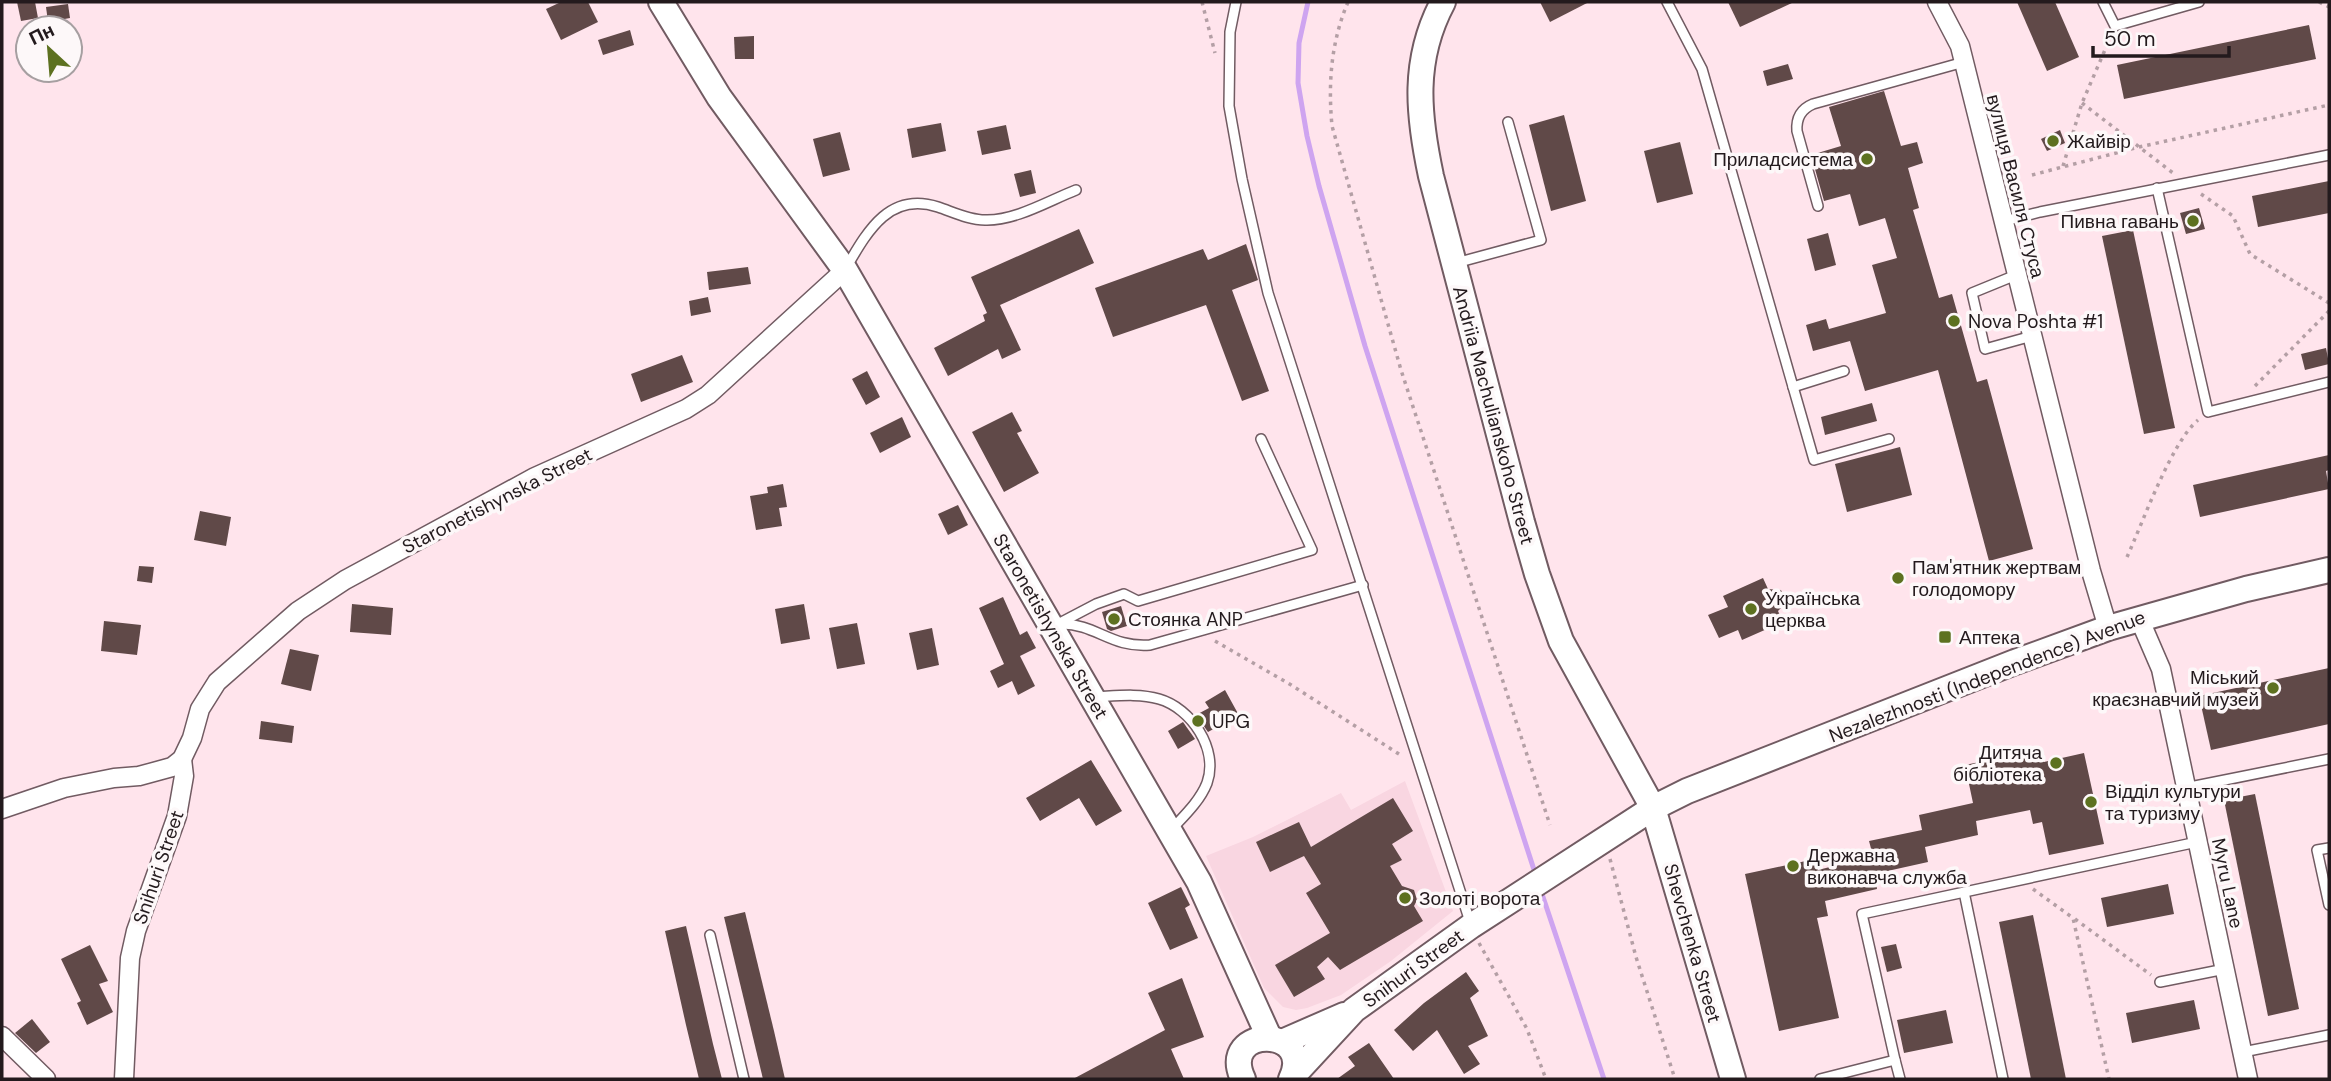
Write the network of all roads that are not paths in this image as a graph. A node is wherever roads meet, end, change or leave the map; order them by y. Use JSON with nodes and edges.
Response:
{"nodes":[{"id":1,"x":661,"y":2,"type":"edge"},
{"id":2,"x":1236,"y":2,"type":"edge"},
{"id":3,"x":1443,"y":2,"type":"edge"},
{"id":4,"x":1667,"y":2,"type":"edge"},
{"id":5,"x":1937,"y":2,"type":"edge"},
{"id":6,"x":2103,"y":2,"type":"edge"},
{"id":7,"x":2199,"y":2,"type":"edge"},
{"id":8,"x":1964,"y":62,"type":"junction"},
{"id":9,"x":1508,"y":122,"type":"dead end"},
{"id":10,"x":2329,"y":155,"type":"edge"},
{"id":11,"x":2157,"y":188,"type":"junction"},
{"id":12,"x":1076,"y":190,"type":"dead end"},
{"id":13,"x":1818,"y":206,"type":"dead end"},
{"id":14,"x":2004,"y":221,"type":"junction"},
{"id":15,"x":1454,"y":263,"type":"junction"},
{"id":16,"x":845,"y":270,"type":"junction"},
{"id":17,"x":2016,"y":275,"type":"junction"},
{"id":18,"x":2032,"y":336,"type":"junction"},
{"id":19,"x":1844,"y":371,"type":"dead end"},
{"id":20,"x":2329,"y":382,"type":"edge"},
{"id":21,"x":1793,"y":387,"type":"junction"},
{"id":22,"x":1261,"y":439,"type":"dead end"},
{"id":23,"x":1889,"y":439,"type":"dead end"},
{"id":24,"x":2329,"y":570,"type":"edge"},
{"id":25,"x":1363,"y":585,"type":"junction"},
{"id":26,"x":2139,"y":618,"type":"junction"},
{"id":27,"x":1052,"y":627,"type":"junction"},
{"id":28,"x":2108,"y":628,"type":"junction"},
{"id":29,"x":1093,"y":697,"type":"junction"},
{"id":30,"x":2329,"y":758,"type":"edge"},
{"id":31,"x":182,"y":759,"type":"junction"},
{"id":32,"x":2185,"y":788,"type":"junction"},
{"id":33,"x":1653,"y":808,"type":"junction"},
{"id":34,"x":2,"y":809,"type":"edge"},
{"id":35,"x":1170,"y":831,"type":"junction"},
{"id":36,"x":2197,"y":842,"type":"junction"},
{"id":37,"x":2329,"y":848,"type":"edge"},
{"id":38,"x":1964,"y":892,"type":"junction"},
{"id":39,"x":2329,"y":905,"type":"edge"},
{"id":40,"x":1471,"y":926,"type":"junction"},
{"id":41,"x":710,"y":934,"type":"dead end"},
{"id":42,"x":2225,"y":969,"type":"junction"},
{"id":43,"x":2160,"y":982,"type":"road end"},
{"id":44,"x":1246,"y":987,"type":"junction"},
{"id":45,"x":1354,"y":1010,"type":"junction"},
{"id":46,"x":2329,"y":1035,"type":"edge"},
{"id":47,"x":2,"y":1036,"type":"edge"},
{"id":48,"x":1276,"y":1040,"type":"junction"},
{"id":49,"x":2243,"y":1052,"type":"junction"},
{"id":50,"x":1895,"y":1060,"type":"junction"},
{"id":51,"x":1240,"y":1073,"type":"edge"},
{"id":52,"x":1292,"y":1077,"type":"edge"},
{"id":53,"x":46,"y":1079,"type":"edge"},
{"id":54,"x":124,"y":1079,"type":"edge"},
{"id":55,"x":744,"y":1079,"type":"edge"},
{"id":56,"x":1732,"y":1079,"type":"edge"},
{"id":57,"x":1819,"y":1079,"type":"edge"},
{"id":58,"x":1900,"y":1079,"type":"edge"},
{"id":59,"x":2003,"y":1079,"type":"edge"},
{"id":60,"x":2248,"y":1079,"type":"edge"}],
"edges":[{"from":1,"to":16,"type":"main road","name":"Staronetishynska Street"},
{"from":2,"to":25,"type":"lane"},
{"from":3,"to":15,"type":"main road","name":"Andriia Machulianskoho Street"},
{"from":4,"to":21,"type":"lane"},
{"from":5,"to":8,"type":"street","name":"вулиця Василя Стуса"},
{"from":6,"to":7,"type":"lane"},
{"from":8,"to":13,"type":"lane"},
{"from":8,"to":14,"type":"street","name":"вулиця Василя Стуса"},
{"from":9,"to":15,"type":"lane"},
{"from":10,"to":11,"type":"lane"},
{"from":11,"to":14,"type":"lane"},
{"from":11,"to":20,"type":"lane"},
{"from":12,"to":16,"type":"lane"},
{"from":14,"to":17,"type":"street","name":"вулиця Василя Стуса"},
{"from":15,"to":33,"type":"main road","name":"Andriia Machulianskoho Street"},
{"from":16,"to":27,"type":"main road","name":"Staronetishynska Street"},
{"from":16,"to":31,"type":"street","name":"Staronetishynska Street"},
{"from":17,"to":18,"type":"street","name":"вулиця Василя Стуса"},
{"from":17,"to":18,"type":"lane"},
{"from":18,"to":28,"type":"street","name":"вулиця Василя Стуса"},
{"from":19,"to":21,"type":"lane"},
{"from":21,"to":23,"type":"lane"},
{"from":22,"to":27,"type":"lane"},
{"from":24,"to":26,"type":"main road","name":"Nezalezhnosti (Independence) Avenue"},
{"from":25,"to":27,"type":"lane"},
{"from":25,"to":40,"type":"lane"},
{"from":26,"to":28,"type":"main road","name":"Nezalezhnosti (Independence) Avenue"},
{"from":26,"to":32,"type":"street","name":"Myru Lane"},
{"from":27,"to":29,"type":"main road","name":"Staronetishynska Street"},
{"from":28,"to":33,"type":"main road","name":"Nezalezhnosti (Independence) Avenue"},
{"from":29,"to":35,"type":"main road","name":"Staronetishynska Street"},
{"from":29,"to":35,"type":"lane"},
{"from":30,"to":32,"type":"lane"},
{"from":31,"to":34,"type":"street"},
{"from":31,"to":54,"type":"street","name":"Snihuri Street"},
{"from":32,"to":36,"type":"street","name":"Myru Lane"},
{"from":33,"to":40,"type":"main road","name":"Nezalezhnosti (Independence) Avenue"},
{"from":33,"to":56,"type":"main road","name":"Shevchenka Street"},
{"from":35,"to":44,"type":"main road","name":"Staronetishynska Street"},
{"from":36,"to":38,"type":"lane"},
{"from":36,"to":42,"type":"street","name":"Myru Lane"},
{"from":37,"to":39,"type":"lane"},
{"from":38,"to":50,"type":"lane"},
{"from":38,"to":59,"type":"lane"},
{"from":40,"to":45,"type":"main road","name":"Snihuri Street"},
{"from":41,"to":55,"type":"lane"},
{"from":42,"to":43,"type":"lane"},
{"from":42,"to":49,"type":"street","name":"Myru Lane"},
{"from":44,"to":48,"type":"main road","name":"Staronetishynska Street"},
{"from":44,"to":51,"type":"main road","name":"Staronetishynska Street"},
{"from":45,"to":48,"type":"main road","name":"Snihuri Street"},
{"from":45,"to":52,"type":"main road","name":"Snihuri Street"},
{"from":46,"to":49,"type":"lane"},
{"from":47,"to":53,"type":"street"},
{"from":48,"to":51,"type":"main road","name":"Snihuri Street"},
{"from":48,"to":52,"type":"main road","name":"Staronetishynska Street"},
{"from":49,"to":60,"type":"street","name":"Myru Lane"},
{"from":50,"to":57,"type":"lane"},
{"from":50,"to":58,"type":"lane"}]}
